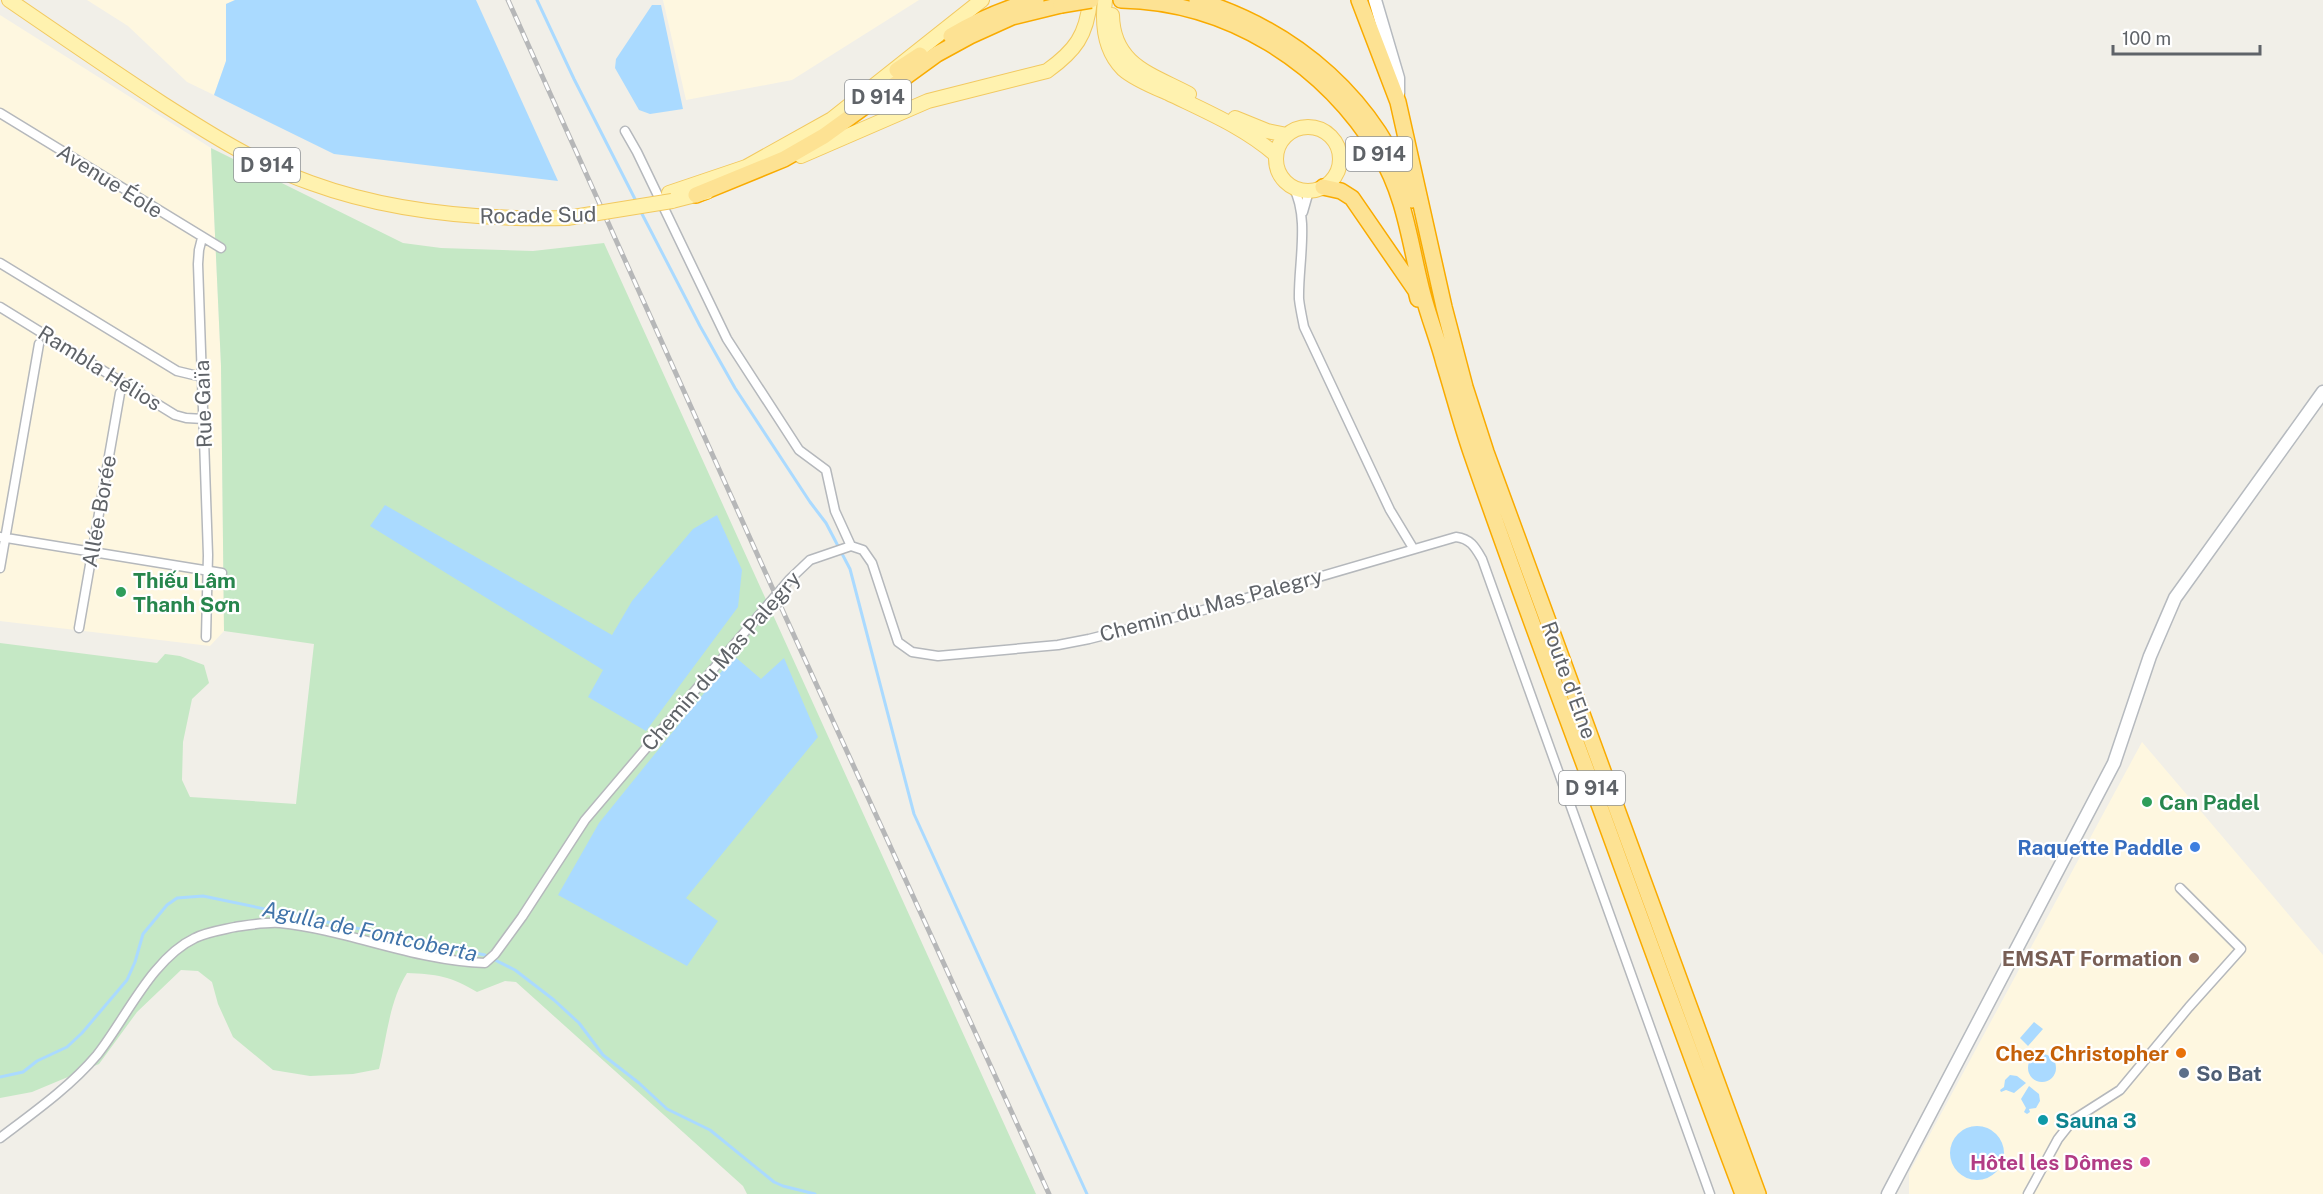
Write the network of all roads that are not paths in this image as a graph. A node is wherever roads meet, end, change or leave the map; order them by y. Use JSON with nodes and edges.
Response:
{"nodes":[{"id":1,"x":9,"y":0,"type":"edge"},
{"id":2,"x":22,"y":0,"type":"edge"},
{"id":3,"x":982,"y":0,"type":"edge"},
{"id":4,"x":1036,"y":0,"type":"edge"},
{"id":5,"x":1091,"y":0,"type":"edge"},
{"id":6,"x":1105,"y":0,"type":"edge"},
{"id":7,"x":1114,"y":0,"type":"edge"},
{"id":8,"x":1120,"y":0,"type":"edge"},
{"id":9,"x":1128,"y":0,"type":"edge"},
{"id":10,"x":1197,"y":0,"type":"edge"},
{"id":11,"x":1359,"y":0,"type":"edge"},
{"id":12,"x":1375,"y":0,"type":"edge"},
{"id":13,"x":897,"y":70,"type":"junction"},
{"id":14,"x":1398,"y":102,"type":"junction"},
{"id":15,"x":0,"y":113,"type":"edge"},
{"id":16,"x":625,"y":131,"type":"dead end"},
{"id":17,"x":1287,"y":135,"type":"junction"},
{"id":18,"x":1276,"y":155,"type":"junction"},
{"id":19,"x":1293,"y":188,"type":"junction"},
{"id":20,"x":1316,"y":189,"type":"junction"},
{"id":21,"x":696,"y":195,"type":"junction"},
{"id":22,"x":671,"y":197,"type":"junction"},
{"id":23,"x":567,"y":214,"type":"junction"},
{"id":24,"x":1301,"y":218,"type":"junction"},
{"id":25,"x":202,"y":238,"type":"junction"},
{"id":26,"x":221,"y":248,"type":"dead end"},
{"id":27,"x":1434,"y":262,"type":"junction"},
{"id":28,"x":0,"y":263,"type":"edge"},
{"id":29,"x":0,"y":307,"type":"edge"},
{"id":30,"x":39,"y":344,"type":"dead end"},
{"id":31,"x":202,"y":377,"type":"junction"},
{"id":32,"x":2323,"y":392,"type":"edge"},
{"id":33,"x":120,"y":393,"type":"dead end"},
{"id":34,"x":204,"y":418,"type":"junction"},
{"id":35,"x":1469,"y":447,"type":"junction"},
{"id":36,"x":3,"y":537,"type":"edge"},
{"id":37,"x":849,"y":547,"type":"junction"},
{"id":38,"x":1413,"y":548,"type":"junction"},
{"id":39,"x":93,"y":552,"type":"junction"},
{"id":40,"x":0,"y":568,"type":"edge"},
{"id":41,"x":208,"y":570,"type":"junction"},
{"id":42,"x":222,"y":573,"type":"dead end"},
{"id":43,"x":79,"y":628,"type":"dead end"},
{"id":44,"x":206,"y":637,"type":"dead end"},
{"id":45,"x":2180,"y":888,"type":"dead end"},
{"id":46,"x":1648,"y":892,"type":"junction"},
{"id":47,"x":1718,"y":1128,"type":"junction"},
{"id":48,"x":0,"y":1138,"type":"edge"},
{"id":49,"x":1710,"y":1194,"type":"edge"},
{"id":50,"x":1737,"y":1194,"type":"edge"},
{"id":51,"x":1743,"y":1194,"type":"edge"},
{"id":52,"x":1758,"y":1194,"type":"edge"},
{"id":53,"x":1766,"y":1194,"type":"edge"},
{"id":54,"x":1888,"y":1194,"type":"edge"},
{"id":55,"x":2028,"y":1194,"type":"edge"}],
"edges":[{"from":1,"to":23,"type":"main road","name":"Rocade Sud","number":"D 914"},
{"from":2,"to":23,"type":"main road","name":"Rocade Sud","number":"D 914"},
{"from":3,"to":13,"type":"main road","name":"Rocade Sud","number":"D 914"},
{"from":4,"to":13,"type":"highway","number":"D 914"},
{"from":5,"to":21,"type":"highway","number":"D 914","bridge":true},
{"from":5,"to":21,"type":"main road","name":"Rocade Sud","number":"D 914"},
{"from":6,"to":18,"type":"main road"},
{"from":7,"to":17,"type":"main road"},
{"from":8,"to":9,"type":"highway","number":"D 914"},
{"from":9,"to":35,"type":"highway","number":"D 914"},
{"from":10,"to":27,"type":"highway","number":"D 914"},
{"from":11,"to":14,"type":"highway"},
{"from":12,"to":14,"type":"street"},
{"from":13,"to":22,"type":"main road","name":"Rocade Sud","number":"D 914"},
{"from":14,"to":27,"type":"highway"},
{"from":15,"to":25,"type":"street","name":"Avenue Éole"},
{"from":16,"to":37,"type":"street"},
{"from":17,"to":18,"type":"main road"},
{"from":17,"to":20,"type":"main road"},
{"from":18,"to":19,"type":"main road"},
{"from":19,"to":20,"type":"main road"},
{"from":19,"to":24,"type":"street"},
{"from":20,"to":24,"type":"street"},
{"from":20,"to":35,"type":"highway"},
{"from":21,"to":22,"type":"main road","name":"Rocade Sud","number":"D 914"},
{"from":22,"to":23,"type":"main road","name":"Rocade Sud","number":"D 914","bridge":true},
{"from":24,"to":38,"type":"street"},
{"from":25,"to":26,"type":"street","name":"Avenue Éole"},
{"from":25,"to":31,"type":"street","name":"Rue Gaïa"},
{"from":27,"to":46,"type":"highway","name":"Route d'Elne","number":"D 914"},
{"from":28,"to":31,"type":"street","name":"Rambla Hélios"},
{"from":29,"to":34,"type":"street","name":"Rambla Hélios"},
{"from":30,"to":36,"type":"street"},
{"from":31,"to":34,"type":"street","name":"Rue Gaïa"},
{"from":32,"to":54,"type":"street"},
{"from":33,"to":39,"type":"street","name":"Allée Borée"},
{"from":34,"to":41,"type":"street","name":"Rue Gaïa"},
{"from":35,"to":47,"type":"highway","name":"Route d'Elne","number":"D 914"},
{"from":36,"to":39,"type":"street"},
{"from":36,"to":40,"type":"street"},
{"from":37,"to":38,"type":"street","name":"Chemin du Mas Palegry"},
{"from":37,"to":48,"type":"street","name":"Chemin du Mas Palegry"},
{"from":38,"to":49,"type":"street","name":"Chemin du Mas Palegry"},
{"from":39,"to":41,"type":"street"},
{"from":39,"to":43,"type":"street","name":"Allée Borée"},
{"from":41,"to":42,"type":"street"},
{"from":41,"to":44,"type":"street","name":"Rue Gaïa"},
{"from":45,"to":55,"type":"street"},
{"from":46,"to":52,"type":"highway","name":"Route d'Elne","number":"D 914"},
{"from":46,"to":53,"type":"highway"},
{"from":47,"to":50,"type":"highway"},
{"from":47,"to":51,"type":"highway","name":"Route d'Elne","number":"D 914"}]}
